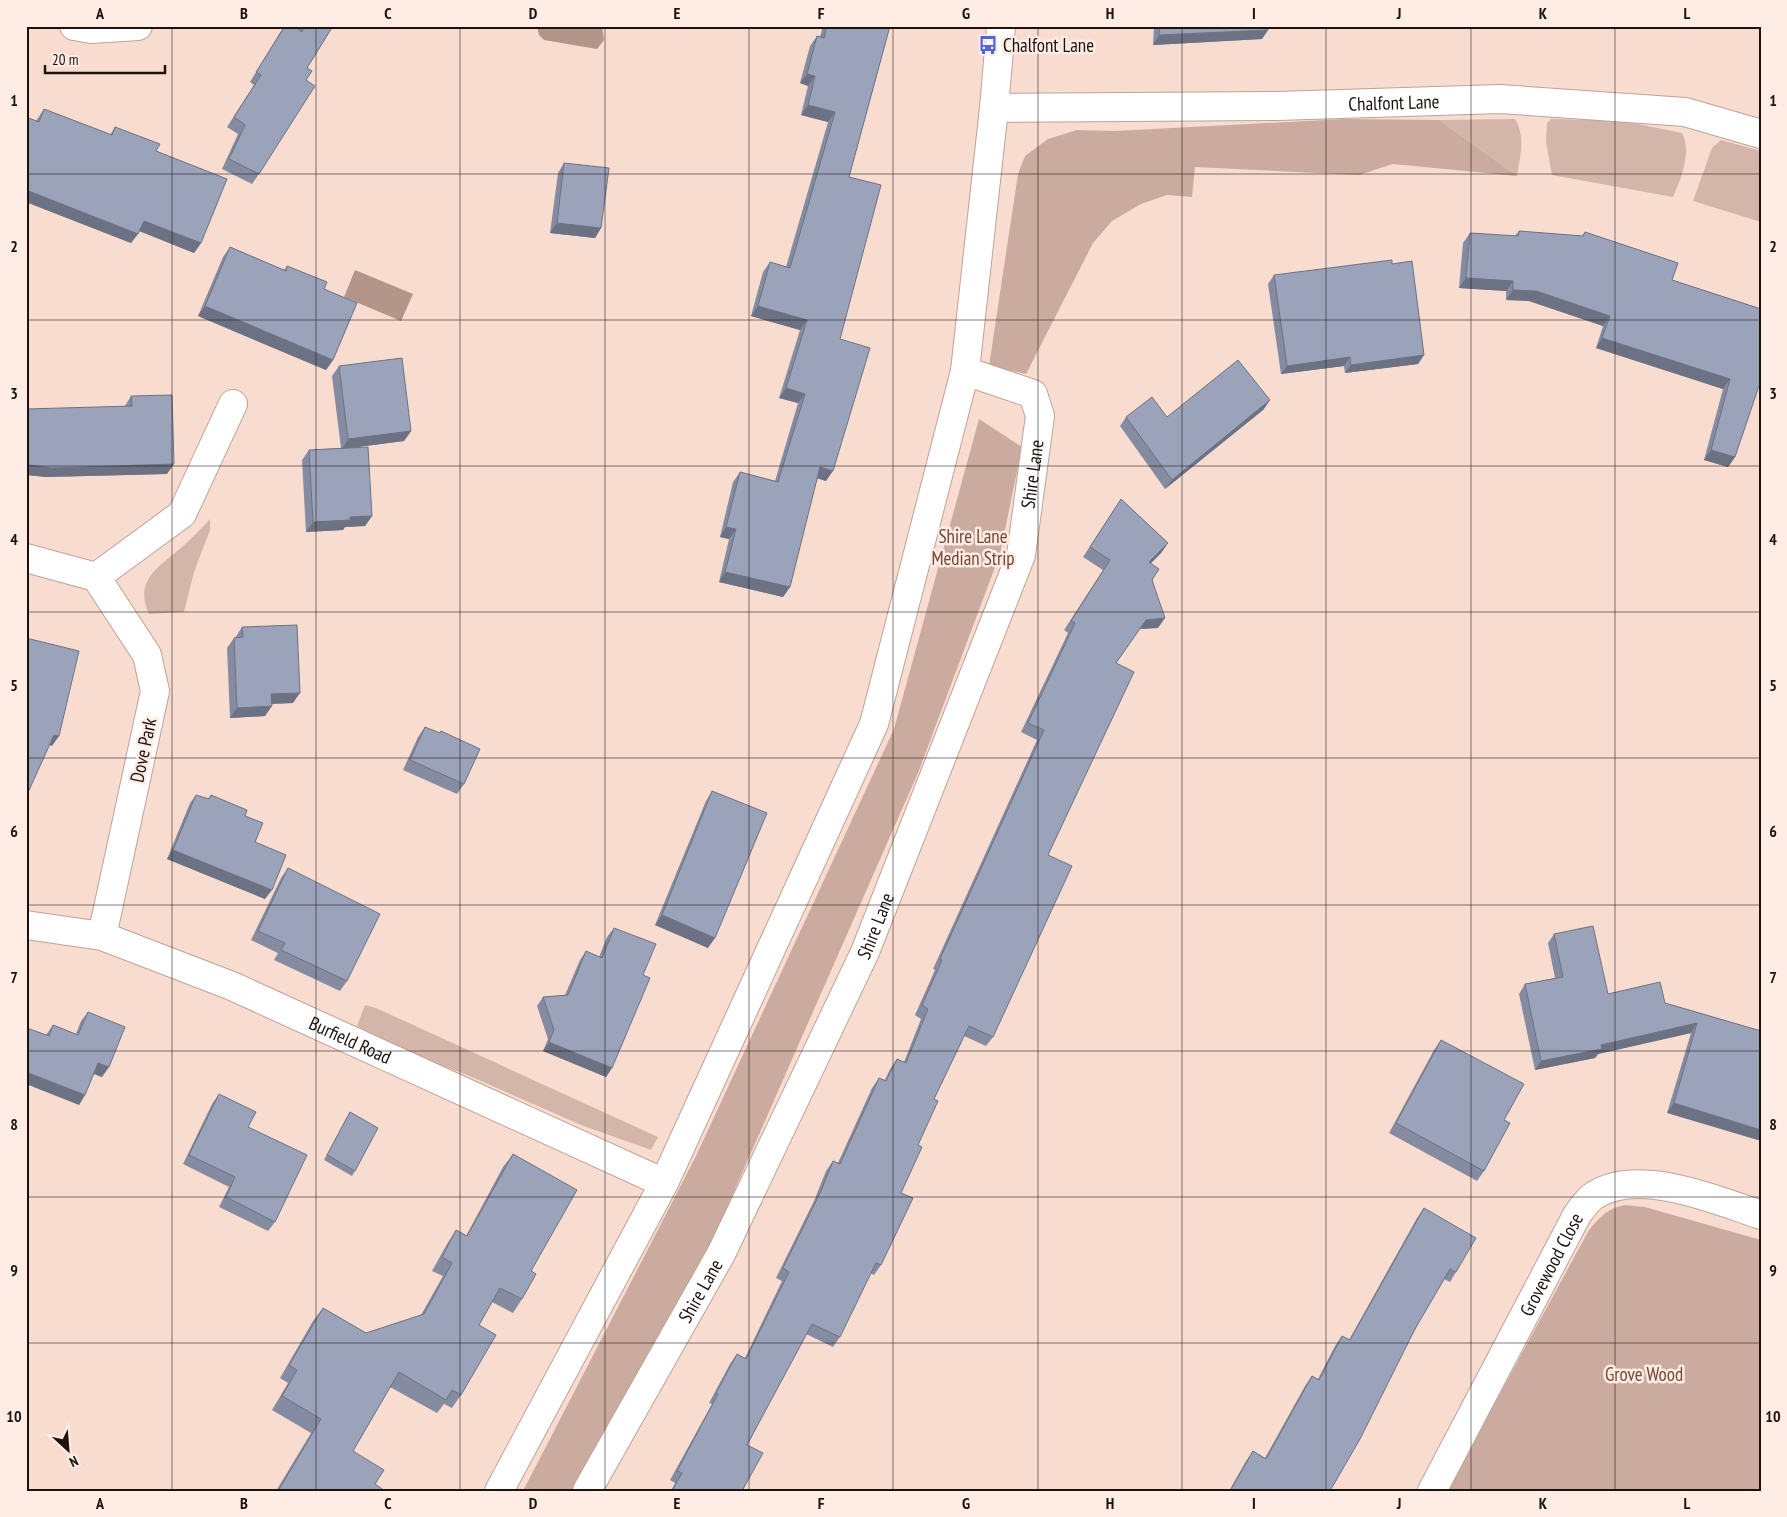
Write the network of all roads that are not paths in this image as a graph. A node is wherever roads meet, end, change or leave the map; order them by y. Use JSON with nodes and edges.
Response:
{"nodes":[{"id":1,"x":74,"y":26,"type":"edge"},
{"id":2,"x":138,"y":26,"type":"edge"},
{"id":3,"x":1001,"y":26,"type":"edge"},
{"id":4,"x":994,"y":108,"type":"junction"},
{"id":5,"x":1761,"y":134,"type":"edge"},
{"id":6,"x":965,"y":371,"type":"junction"},
{"id":7,"x":232,"y":404,"type":"dead end"},
{"id":8,"x":26,"y":558,"type":"edge"},
{"id":9,"x":96,"y":577,"type":"junction"},
{"id":10,"x":26,"y":925,"type":"edge"},
{"id":11,"x":102,"y":936,"type":"junction"},
{"id":12,"x":664,"y":1183,"type":"junction"},
{"id":13,"x":1761,"y":1215,"type":"edge"},
{"id":14,"x":499,"y":1491,"type":"edge"},
{"id":15,"x":587,"y":1491,"type":"edge"},
{"id":16,"x":1432,"y":1491,"type":"edge"}],
"edges":[{"from":1,"to":2,"type":"street"},
{"from":3,"to":4,"type":"street"},
{"from":4,"to":5,"type":"street","name":"Chalfont Lane"},
{"from":4,"to":6,"type":"street"},
{"from":6,"to":12,"type":"street"},
{"from":6,"to":15,"type":"street","name":"Shire Lane"},
{"from":7,"to":9,"type":"street"},
{"from":8,"to":9,"type":"street"},
{"from":9,"to":11,"type":"street","name":"Dove Park"},
{"from":10,"to":11,"type":"street","name":"Burfield Road"},
{"from":11,"to":12,"type":"street","name":"Burfield Road"},
{"from":12,"to":14,"type":"street"},
{"from":13,"to":16,"type":"street","name":"Grovewood Close"}]}
